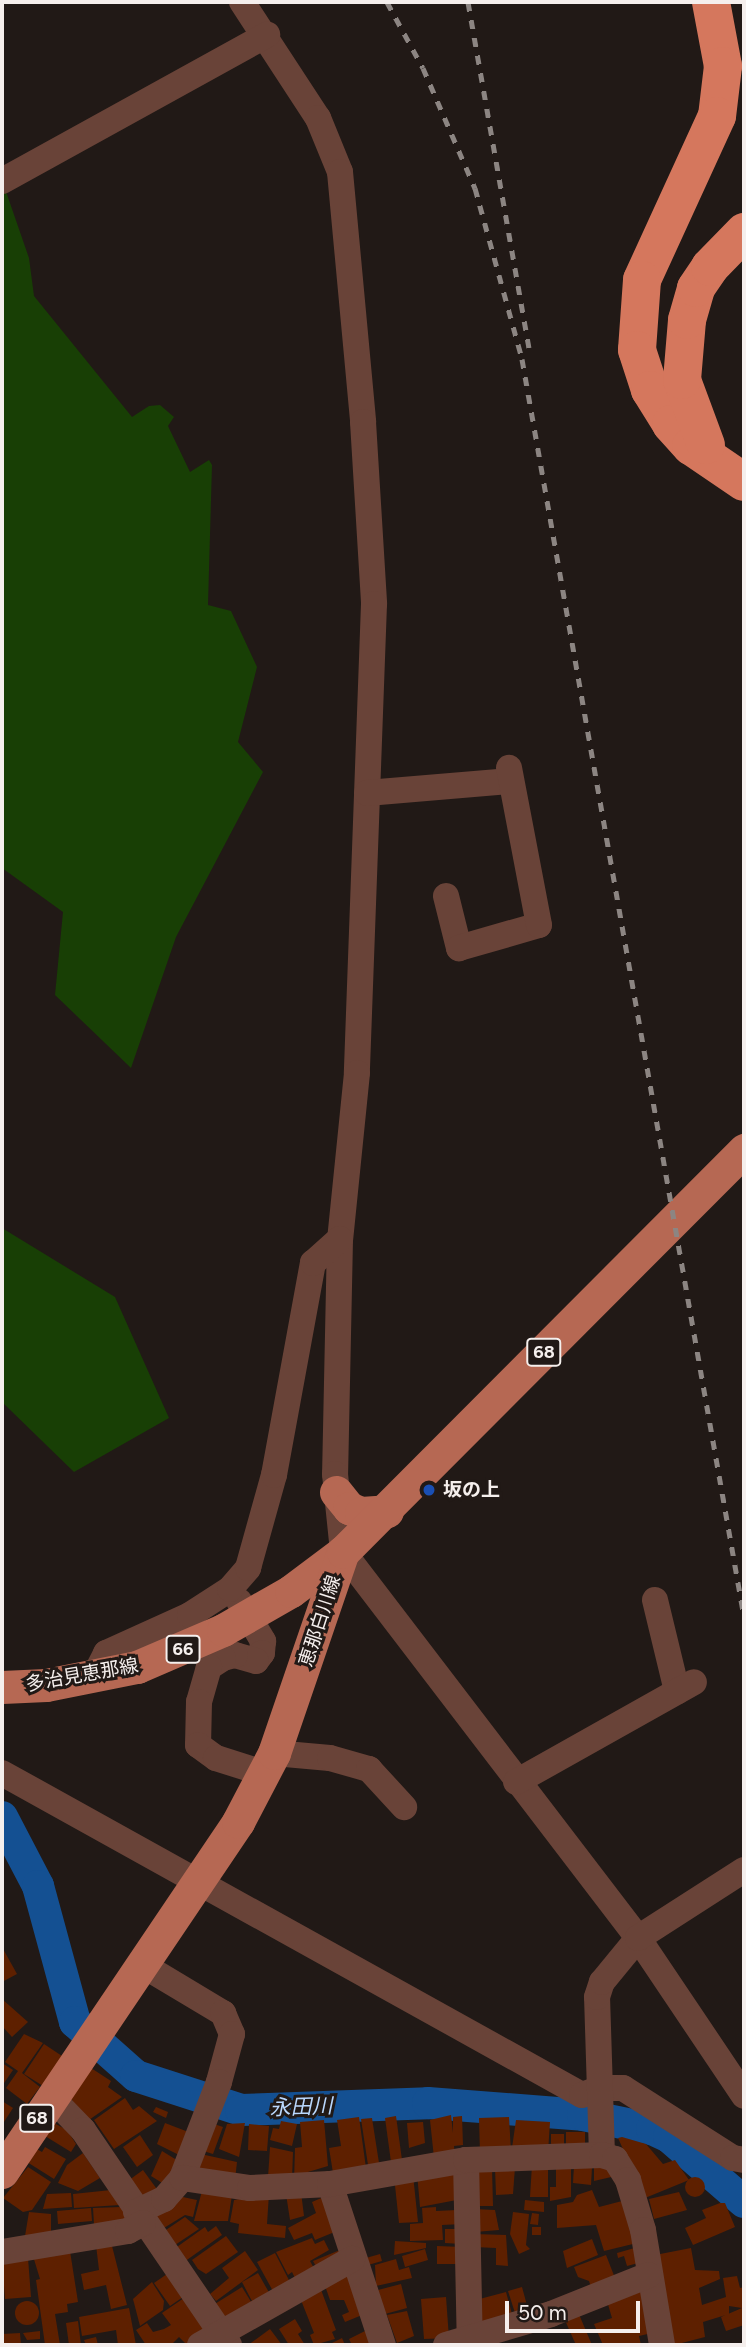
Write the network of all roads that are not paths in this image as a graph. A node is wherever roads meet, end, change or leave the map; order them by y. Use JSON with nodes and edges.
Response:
{"nodes":[{"id":1,"x":242,"y":2,"type":"edge"},
{"id":2,"x":711,"y":2,"type":"edge"},
{"id":3,"x":267,"y":35,"type":"junction"},
{"id":4,"x":2,"y":181,"type":"edge"},
{"id":5,"x":744,"y":232,"type":"edge"},
{"id":6,"x":744,"y":255,"type":"edge"},
{"id":7,"x":735,"y":466,"type":"edge"},
{"id":8,"x":367,"y":793,"type":"junction"},
{"id":9,"x":446,"y":896,"type":"dead end"},
{"id":10,"x":744,"y":1150,"type":"edge"},
{"id":11,"x":340,"y":1239,"type":"junction"},
{"id":12,"x":336,"y":1492,"type":"junction"},
{"id":13,"x":387,"y":1511,"type":"junction"},
{"id":14,"x":343,"y":1552,"type":"junction"},
{"id":15,"x":655,"y":1600,"type":"dead end"},
{"id":16,"x":246,"y":1610,"type":"junction"},
{"id":17,"x":308,"y":1656,"type":"junction"},
{"id":18,"x":2,"y":1687,"type":"edge"},
{"id":19,"x":269,"y":1763,"type":"junction"},
{"id":20,"x":2,"y":1773,"type":"edge"},
{"id":21,"x":516,"y":1782,"type":"junction"},
{"id":22,"x":404,"y":1807,"type":"dead end"},
{"id":23,"x":744,"y":1870,"type":"edge"},
{"id":24,"x":197,"y":1882,"type":"junction"},
{"id":25,"x":638,"y":1938,"type":"junction"},
{"id":26,"x":141,"y":1964,"type":"junction"},
{"id":27,"x":602,"y":2094,"type":"junction"},
{"id":28,"x":744,"y":2096,"type":"edge"},
{"id":29,"x":51,"y":2097,"type":"junction"},
{"id":30,"x":602,"y":2150,"type":"junction"},
{"id":31,"x":466,"y":2160,"type":"junction"},
{"id":32,"x":744,"y":2160,"type":"edge"},
{"id":33,"x":2,"y":2172,"type":"edge"},
{"id":34,"x":182,"y":2178,"type":"junction"},
{"id":35,"x":330,"y":2184,"type":"junction"},
{"id":36,"x":140,"y":2218,"type":"junction"},
{"id":37,"x":2,"y":2252,"type":"edge"},
{"id":38,"x":352,"y":2259,"type":"junction"},
{"id":39,"x":649,"y":2275,"type":"junction"},
{"id":40,"x":216,"y":2341,"type":"edge"},
{"id":41,"x":461,"y":2343,"type":"edge"},
{"id":42,"x":383,"y":2345,"type":"edge"},
{"id":43,"x":662,"y":2345,"type":"edge"}],
"edges":[{"from":1,"to":3,"type":"street"},
{"from":2,"to":7,"type":"highway"},
{"from":3,"to":4,"type":"street"},
{"from":3,"to":8,"type":"street"},
{"from":5,"to":7,"type":"highway"},
{"from":6,"to":7,"type":"highway"},
{"from":8,"to":9,"type":"street"},
{"from":8,"to":11,"type":"street"},
{"from":10,"to":13,"type":"main road","name":"恵那白川線","number":"68"},
{"from":11,"to":12,"type":"street"},
{"from":11,"to":16,"type":"street"},
{"from":12,"to":13,"type":"main road"},
{"from":12,"to":14,"type":"street"},
{"from":13,"to":14,"type":"main road","name":"恵那白川線","number":"68"},
{"from":14,"to":16,"type":"main road","name":"多治見恵那線","number":"66"},
{"from":14,"to":17,"type":"main road","name":"恵那白川線","number":"68"},
{"from":14,"to":21,"type":"street"},
{"from":15,"to":21,"type":"street"},
{"from":16,"to":17,"type":"main road"},
{"from":16,"to":18,"type":"main road","name":"多治見恵那線","number":"66"},
{"from":16,"to":19,"type":"street"},
{"from":17,"to":19,"type":"main road","name":"恵那白川線","number":"68"},
{"from":19,"to":22,"type":"street"},
{"from":19,"to":24,"type":"main road","name":"恵那白川線","number":"68"},
{"from":20,"to":24,"type":"street"},
{"from":21,"to":25,"type":"street"},
{"from":23,"to":25,"type":"street"},
{"from":24,"to":26,"type":"main road","name":"恵那白川線","number":"68"},
{"from":24,"to":27,"type":"street"},
{"from":25,"to":27,"type":"street"},
{"from":25,"to":28,"type":"street"},
{"from":26,"to":29,"type":"main road","name":"恵那白川線","number":"68"},
{"from":26,"to":34,"type":"street"},
{"from":27,"to":30,"type":"street"},
{"from":27,"to":32,"type":"street"},
{"from":29,"to":33,"type":"main road","name":"恵那白川線","number":"68"},
{"from":29,"to":36,"type":"street"},
{"from":30,"to":31,"type":"street"},
{"from":30,"to":39,"type":"street"},
{"from":31,"to":35,"type":"street"},
{"from":31,"to":41,"type":"street"},
{"from":34,"to":35,"type":"street"},
{"from":34,"to":36,"type":"street"},
{"from":35,"to":38,"type":"street"},
{"from":36,"to":37,"type":"street"},
{"from":36,"to":40,"type":"street"},
{"from":38,"to":40,"type":"street"},
{"from":38,"to":42,"type":"street"},
{"from":39,"to":41,"type":"street"},
{"from":39,"to":43,"type":"street"}]}
